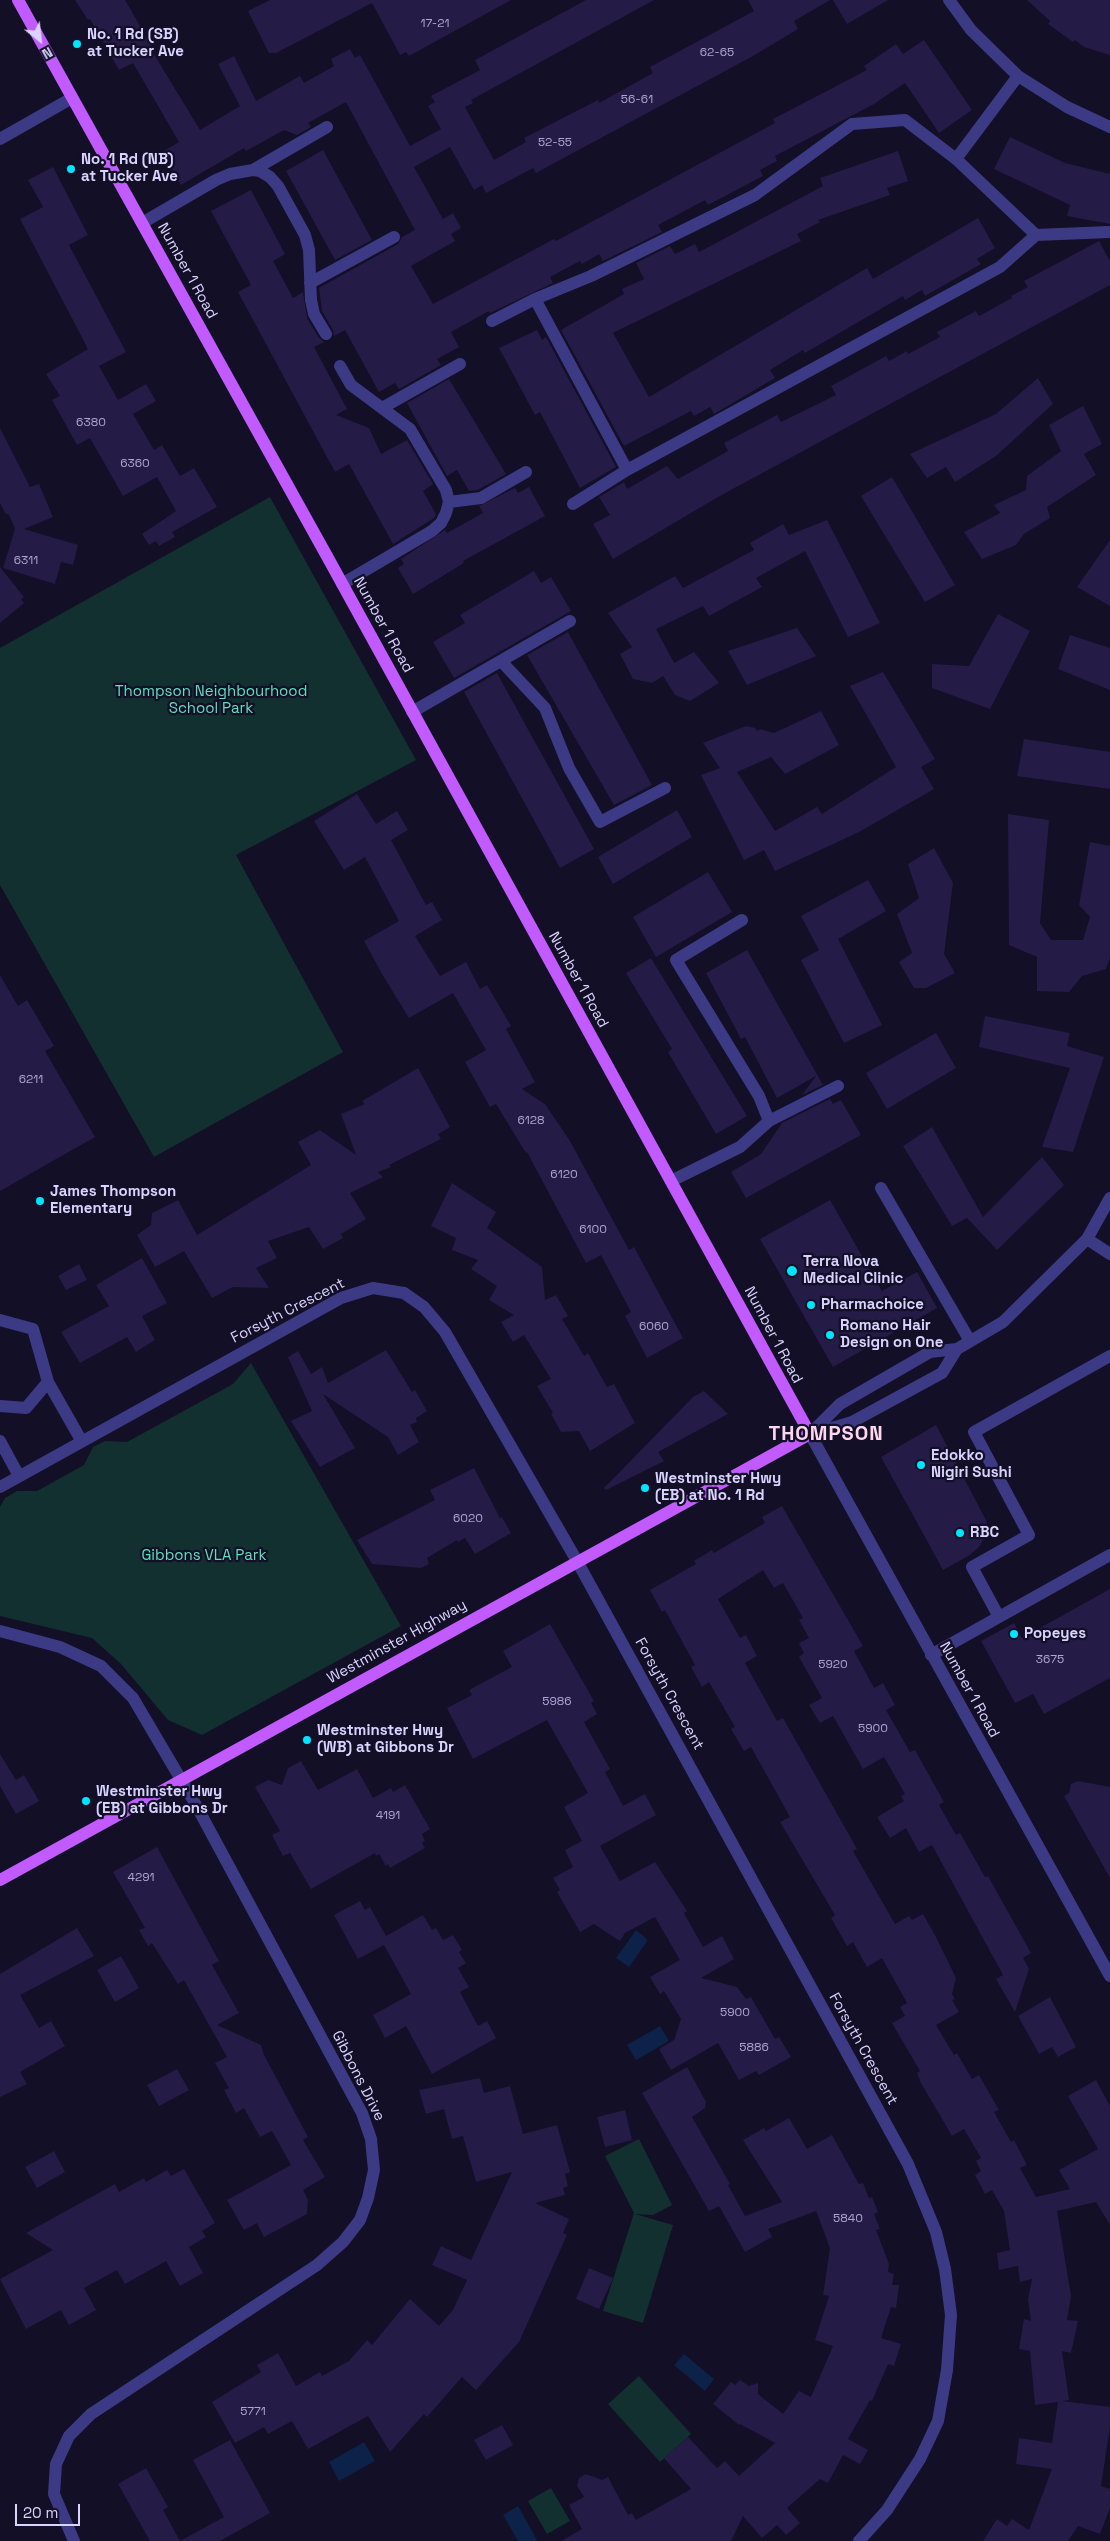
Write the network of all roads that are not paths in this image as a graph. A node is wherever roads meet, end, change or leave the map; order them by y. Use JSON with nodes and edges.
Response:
{"nodes":[{"id":1,"x":18,"y":0,"type":"edge"},
{"id":2,"x":949,"y":0,"type":"edge"},
{"id":3,"x":1018,"y":76,"type":"junction"},
{"id":4,"x":72,"y":98,"type":"junction"},
{"id":5,"x":327,"y":127,"type":"dead end"},
{"id":6,"x":1110,"y":127,"type":"edge"},
{"id":7,"x":0,"y":139,"type":"edge"},
{"id":8,"x":956,"y":159,"type":"junction"},
{"id":9,"x":253,"y":170,"type":"junction"},
{"id":10,"x":142,"y":223,"type":"junction"},
{"id":11,"x":1109,"y":232,"type":"edge"},
{"id":12,"x":1036,"y":235,"type":"junction"},
{"id":13,"x":394,"y":237,"type":"dead end"},
{"id":14,"x":310,"y":283,"type":"junction"},
{"id":15,"x":535,"y":299,"type":"junction"},
{"id":16,"x":492,"y":321,"type":"dead end"},
{"id":17,"x":326,"y":334,"type":"dead end"},
{"id":18,"x":460,"y":364,"type":"dead end"},
{"id":19,"x":340,"y":366,"type":"dead end"},
{"id":20,"x":382,"y":408,"type":"junction"},
{"id":21,"x":627,"y":470,"type":"junction"},
{"id":22,"x":526,"y":472,"type":"dead end"},
{"id":23,"x":449,"y":502,"type":"junction"},
{"id":24,"x":573,"y":504,"type":"dead end"},
{"id":25,"x":342,"y":584,"type":"junction"},
{"id":26,"x":570,"y":621,"type":"dead end"},
{"id":27,"x":501,"y":661,"type":"junction"},
{"id":28,"x":412,"y":712,"type":"junction"},
{"id":29,"x":665,"y":788,"type":"dead end"},
{"id":30,"x":742,"y":920,"type":"dead end"},
{"id":31,"x":838,"y":1086,"type":"dead end"},
{"id":32,"x":769,"y":1120,"type":"junction"},
{"id":33,"x":671,"y":1181,"type":"junction"},
{"id":34,"x":881,"y":1188,"type":"dead end"},
{"id":35,"x":1110,"y":1198,"type":"edge"},
{"id":36,"x":1087,"y":1239,"type":"junction"},
{"id":37,"x":1110,"y":1254,"type":"edge"},
{"id":38,"x":0,"y":1320,"type":"edge"},
{"id":39,"x":970,"y":1341,"type":"junction"},
{"id":40,"x":957,"y":1349,"type":"junction"},
{"id":41,"x":1110,"y":1356,"type":"edge"},
{"id":42,"x":48,"y":1382,"type":"junction"},
{"id":43,"x":0,"y":1406,"type":"edge"},
{"id":44,"x":810,"y":1434,"type":"junction"},
{"id":45,"x":82,"y":1440,"type":"junction"},
{"id":46,"x":0,"y":1441,"type":"edge"},
{"id":47,"x":19,"y":1476,"type":"junction"},
{"id":48,"x":0,"y":1487,"type":"edge"},
{"id":49,"x":1110,"y":1555,"type":"edge"},
{"id":50,"x":577,"y":1561,"type":"junction"},
{"id":51,"x":999,"y":1617,"type":"junction"},
{"id":52,"x":0,"y":1631,"type":"edge"},
{"id":53,"x":931,"y":1655,"type":"junction"},
{"id":54,"x":180,"y":1780,"type":"junction"},
{"id":55,"x":0,"y":1880,"type":"edge"},
{"id":56,"x":1110,"y":1976,"type":"edge"},
{"id":57,"x":74,"y":2541,"type":"edge"},
{"id":58,"x":860,"y":2541,"type":"edge"}],
"edges":[{"from":1,"to":4,"type":"main road","name":"Number 1 Road"},
{"from":2,"to":3,"type":"street"},
{"from":3,"to":6,"type":"street"},
{"from":3,"to":8,"type":"street"},
{"from":4,"to":7,"type":"street"},
{"from":4,"to":10,"type":"main road","name":"Number 1 Road"},
{"from":5,"to":9,"type":"street"},
{"from":8,"to":12,"type":"street"},
{"from":8,"to":15,"type":"street"},
{"from":9,"to":10,"type":"street"},
{"from":9,"to":14,"type":"street"},
{"from":10,"to":25,"type":"main road","name":"Number 1 Road"},
{"from":11,"to":12,"type":"street"},
{"from":12,"to":21,"type":"street"},
{"from":13,"to":14,"type":"street"},
{"from":14,"to":17,"type":"street"},
{"from":15,"to":16,"type":"street"},
{"from":15,"to":21,"type":"street"},
{"from":18,"to":20,"type":"street"},
{"from":19,"to":20,"type":"street"},
{"from":20,"to":23,"type":"street"},
{"from":21,"to":24,"type":"street"},
{"from":22,"to":23,"type":"street"},
{"from":23,"to":25,"type":"street"},
{"from":25,"to":28,"type":"main road","name":"Number 1 Road"},
{"from":26,"to":27,"type":"street"},
{"from":27,"to":28,"type":"street"},
{"from":27,"to":29,"type":"street"},
{"from":28,"to":33,"type":"main road","name":"Number 1 Road"},
{"from":30,"to":32,"type":"street"},
{"from":31,"to":32,"type":"street"},
{"from":32,"to":33,"type":"street"},
{"from":33,"to":44,"type":"main road","name":"Number 1 Road"},
{"from":34,"to":39,"type":"street"},
{"from":35,"to":36,"type":"street","name":"Westminster Highway"},
{"from":36,"to":37,"type":"street"},
{"from":36,"to":39,"type":"street","name":"Westminster Highway"},
{"from":38,"to":42,"type":"street"},
{"from":39,"to":40,"type":"street","name":"Westminster Highway"},
{"from":40,"to":44,"type":"street","name":"Westminster Highway"},
{"from":40,"to":44,"type":"street","name":"Westminster Highway"},
{"from":41,"to":51,"type":"street"},
{"from":42,"to":43,"type":"street"},
{"from":42,"to":45,"type":"street"},
{"from":44,"to":50,"type":"main road","name":"Westminster Highway"},
{"from":44,"to":53,"type":"street","name":"Number 1 Road"},
{"from":45,"to":47,"type":"street","name":"Forsyth Crescent"},
{"from":45,"to":50,"type":"street","name":"Forsyth Crescent"},
{"from":46,"to":47,"type":"street"},
{"from":47,"to":48,"type":"street","name":"Forsyth Crescent"},
{"from":49,"to":51,"type":"street"},
{"from":50,"to":54,"type":"main road","name":"Westminster Highway"},
{"from":50,"to":58,"type":"street","name":"Forsyth Crescent"},
{"from":51,"to":53,"type":"street"},
{"from":52,"to":54,"type":"street","name":"Gibbons Drive"},
{"from":53,"to":56,"type":"street","name":"Number 1 Road"},
{"from":54,"to":55,"type":"main road","name":"Westminster Highway"},
{"from":54,"to":57,"type":"street","name":"Gibbons Drive"}]}
